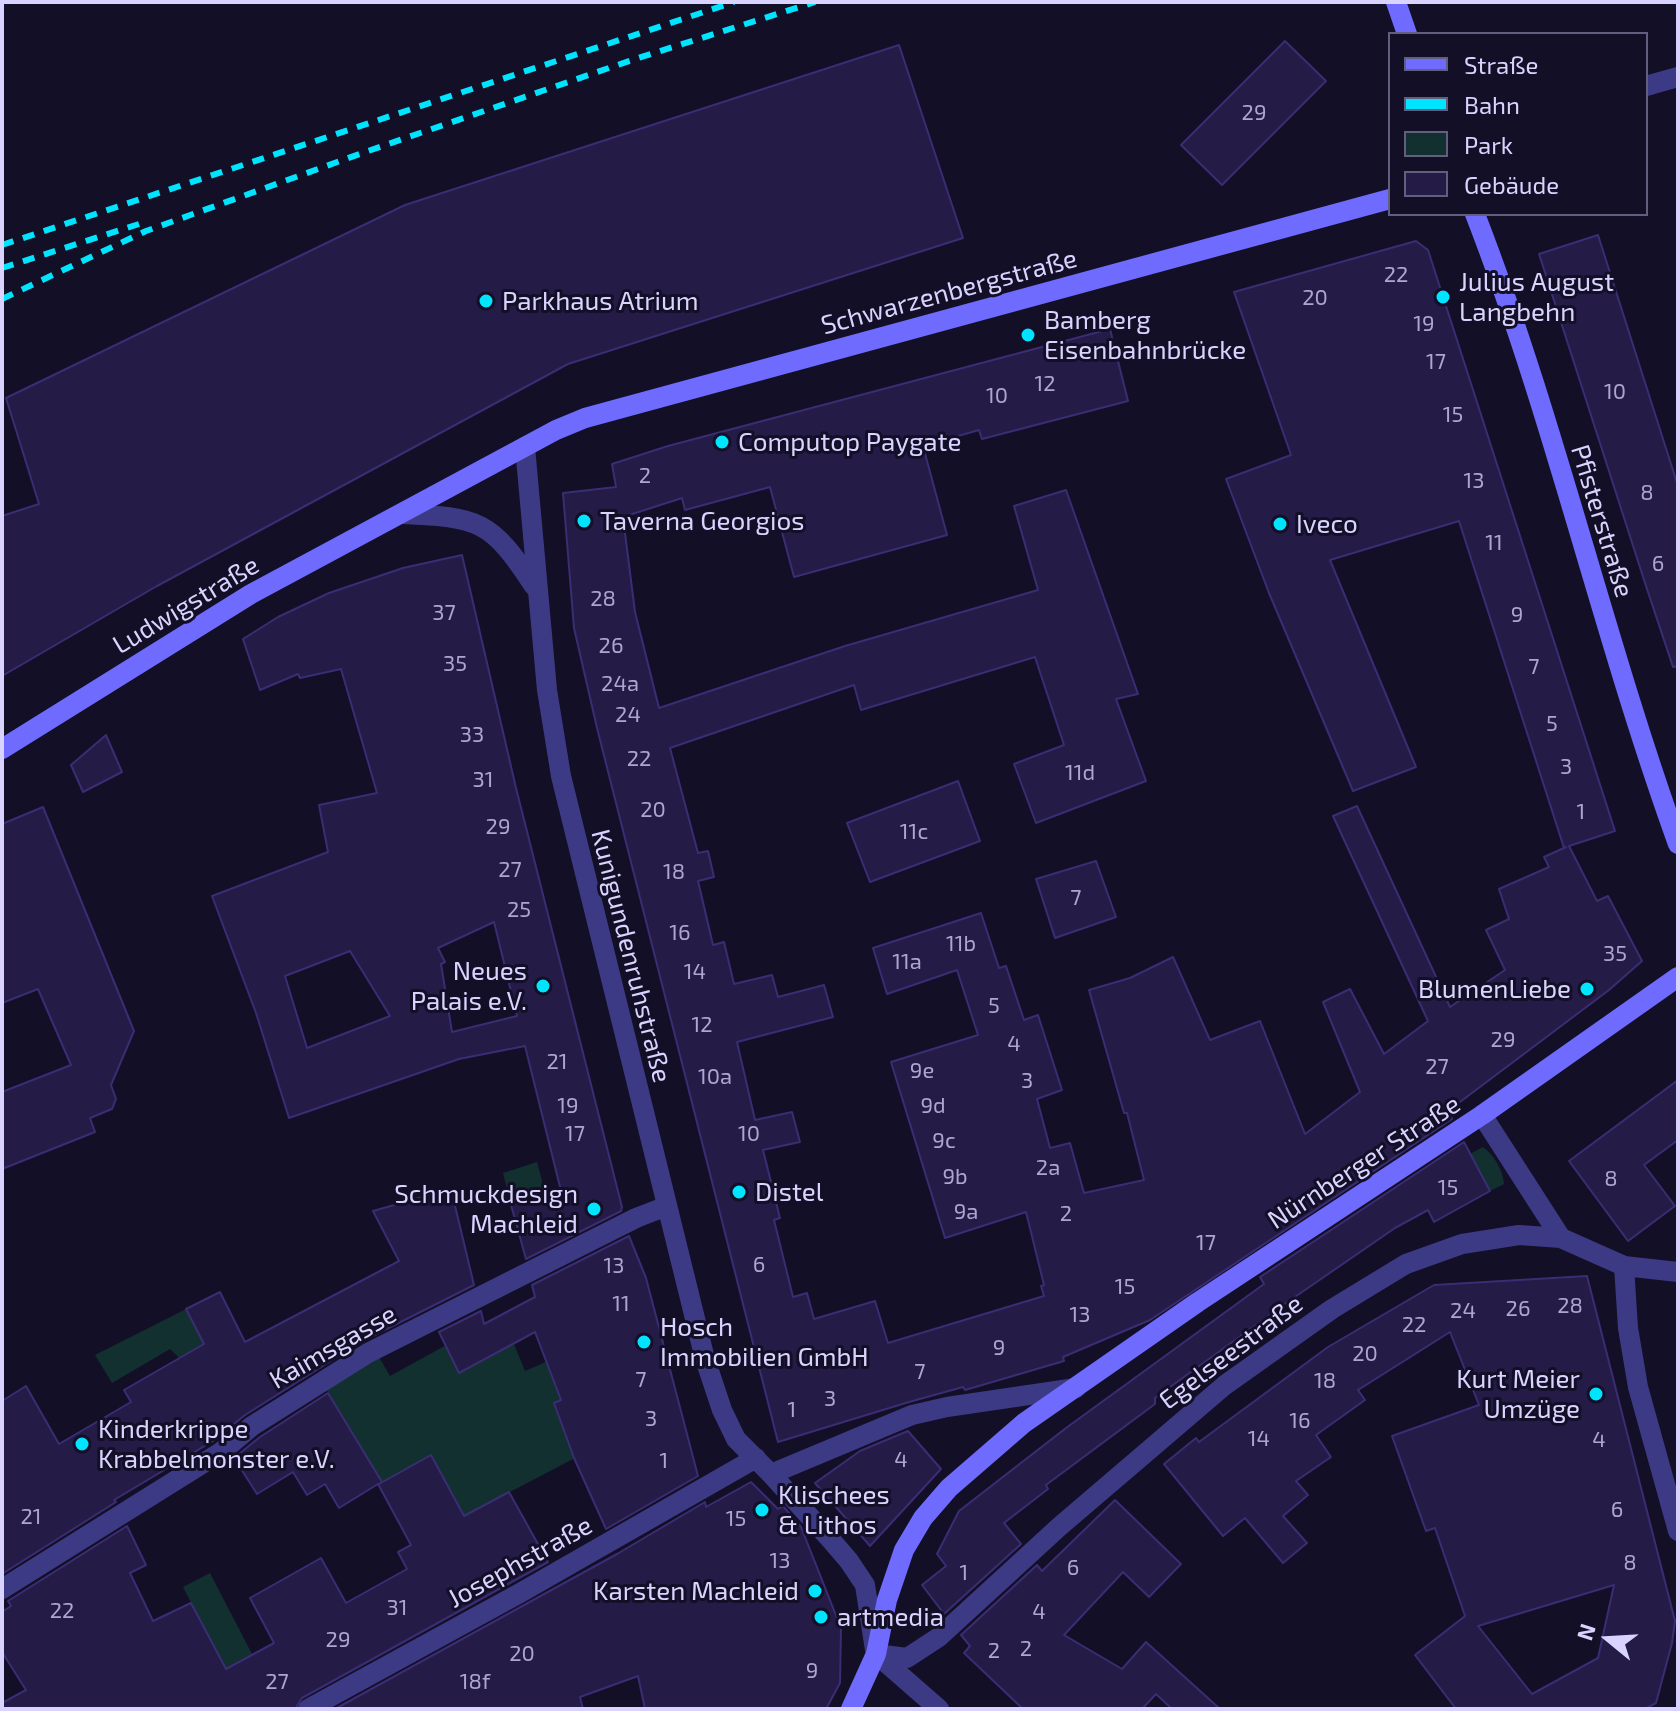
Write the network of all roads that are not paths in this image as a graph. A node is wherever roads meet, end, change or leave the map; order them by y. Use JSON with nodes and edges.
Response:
{"nodes":[{"id":1,"x":1396,"y":2,"type":"edge"},
{"id":2,"x":1406,"y":32,"type":"edge"},
{"id":3,"x":1678,"y":77,"type":"edge"},
{"id":4,"x":1648,"y":85,"type":"edge"},
{"id":5,"x":1388,"y":200,"type":"edge"},
{"id":6,"x":1476,"y":216,"type":"edge"},
{"id":7,"x":525,"y":447,"type":"junction"},
{"id":8,"x":401,"y":514,"type":"junction"},
{"id":9,"x":536,"y":589,"type":"junction"},
{"id":10,"x":2,"y":749,"type":"edge"},
{"id":11,"x":1678,"y":844,"type":"edge"},
{"id":12,"x":1678,"y":977,"type":"edge"},
{"id":13,"x":1482,"y":1115,"type":"junction"},
{"id":14,"x":667,"y":1206,"type":"junction"},
{"id":15,"x":1561,"y":1238,"type":"junction"},
{"id":16,"x":1624,"y":1266,"type":"junction"},
{"id":17,"x":1678,"y":1272,"type":"edge"},
{"id":18,"x":1076,"y":1388,"type":"junction"},
{"id":19,"x":756,"y":1458,"type":"junction"},
{"id":20,"x":771,"y":1474,"type":"junction"},
{"id":21,"x":1678,"y":1531,"type":"edge"},
{"id":22,"x":2,"y":1589,"type":"edge"},
{"id":23,"x":876,"y":1654,"type":"junction"},
{"id":24,"x":308,"y":1709,"type":"edge"},
{"id":25,"x":851,"y":1709,"type":"edge"},
{"id":26,"x":939,"y":1709,"type":"edge"}],
"edges":[{"from":1,"to":2,"type":"street"},
{"from":3,"to":4,"type":"street"},
{"from":5,"to":7,"type":"street","name":"Schwarzenbergstraße"},
{"from":6,"to":11,"type":"street","name":"Pfisterstraße"},
{"from":7,"to":8,"type":"street","name":"Ludwigstraße"},
{"from":7,"to":9,"type":"street","name":"Kunigundenruhstraße"},
{"from":8,"to":9,"type":"street"},
{"from":8,"to":10,"type":"street","name":"Ludwigstraße"},
{"from":9,"to":14,"type":"street","name":"Kunigundenruhstraße"},
{"from":12,"to":13,"type":"street","name":"Nürnberger Straße"},
{"from":13,"to":15,"type":"street"},
{"from":13,"to":18,"type":"street","name":"Nürnberger Straße"},
{"from":14,"to":19,"type":"street","name":"Kunigundenruhstraße"},
{"from":14,"to":22,"type":"street","name":"Kaimsgasse"},
{"from":15,"to":16,"type":"street","name":"Egelseestraße"},
{"from":15,"to":23,"type":"street","name":"Egelseestraße"},
{"from":16,"to":17,"type":"street","name":"Egelseestraße"},
{"from":16,"to":21,"type":"street"},
{"from":18,"to":20,"type":"street","name":"Nürnberger Straße"},
{"from":18,"to":23,"type":"street","name":"Nürnberger Straße"},
{"from":19,"to":20,"type":"street","name":"Kunigundenruhstraße"},
{"from":19,"to":24,"type":"street","name":"Josephstraße"},
{"from":20,"to":23,"type":"street","name":"Kunigundenruhstraße"},
{"from":23,"to":25,"type":"street","name":"Nürnberger Straße"},
{"from":23,"to":26,"type":"street"}]}
